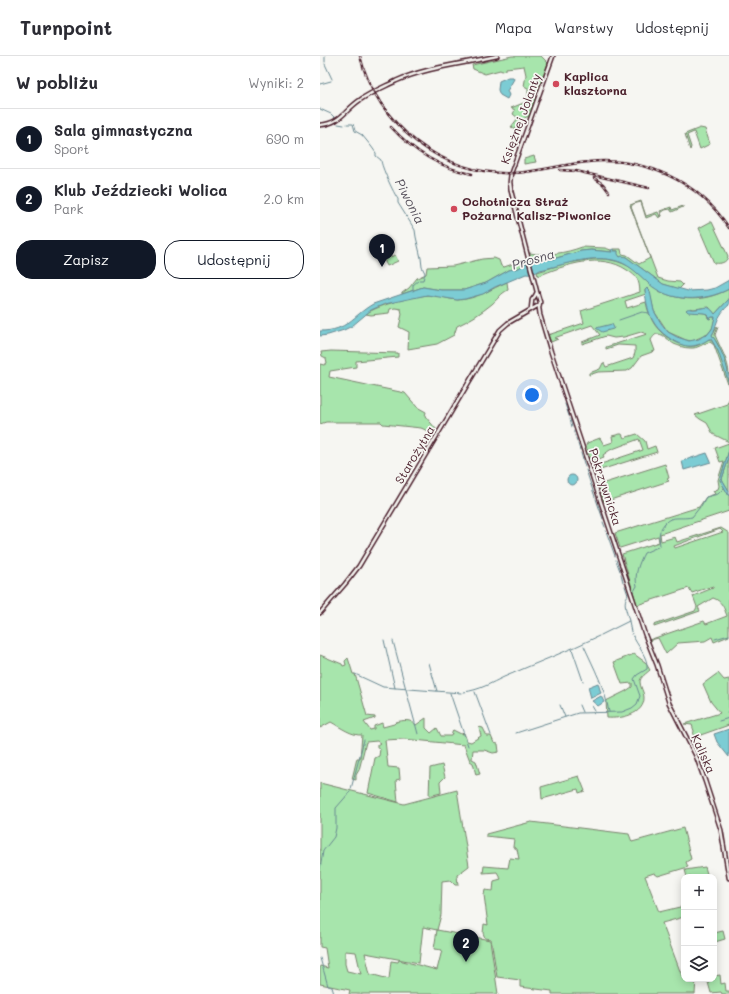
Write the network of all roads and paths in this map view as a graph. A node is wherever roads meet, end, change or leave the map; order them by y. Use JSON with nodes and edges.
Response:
{"nodes":[{"id":1,"x":497,"y":56,"type":"edge"},
{"id":2,"x":551,"y":56,"type":"edge"},
{"id":3,"x":320,"y":125,"type":"edge"},
{"id":4,"x":537,"y":292,"type":"junction"},
{"id":5,"x":534,"y":297,"type":"junction"},
{"id":6,"x":539,"y":298,"type":"junction"},
{"id":7,"x":532,"y":304,"type":"junction"},
{"id":8,"x":537,"y":306,"type":"junction"},
{"id":9,"x":530,"y":311,"type":"junction"},
{"id":10,"x":539,"y":313,"type":"junction"},
{"id":11,"x":320,"y":613,"type":"edge"},
{"id":12,"x":657,"y":665,"type":"joint"},
{"id":13,"x":729,"y":878,"type":"edge"}],
"edges":[{"from":1,"to":3,"type":"street"},
{"from":2,"to":4,"type":"street","name":"Księżnej Jolanty"},
{"from":4,"to":5,"type":"street"},
{"from":4,"to":6,"type":"street"},
{"from":5,"to":6,"type":"street"},
{"from":5,"to":7,"type":"street"},
{"from":6,"to":8,"type":"street"},
{"from":7,"to":8,"type":"street"},
{"from":7,"to":9,"type":"street"},
{"from":8,"to":9,"type":"street","name":"Starożytna"},
{"from":8,"to":10,"type":"street","name":"Pokrzywnicka"},
{"from":9,"to":10,"type":"street"},
{"from":9,"to":11,"type":"street","name":"Starożytna"},
{"from":10,"to":12,"type":"street","name":"Pokrzywnicka"},
{"from":12,"to":13,"type":"street","name":"Kaliska"}]}
